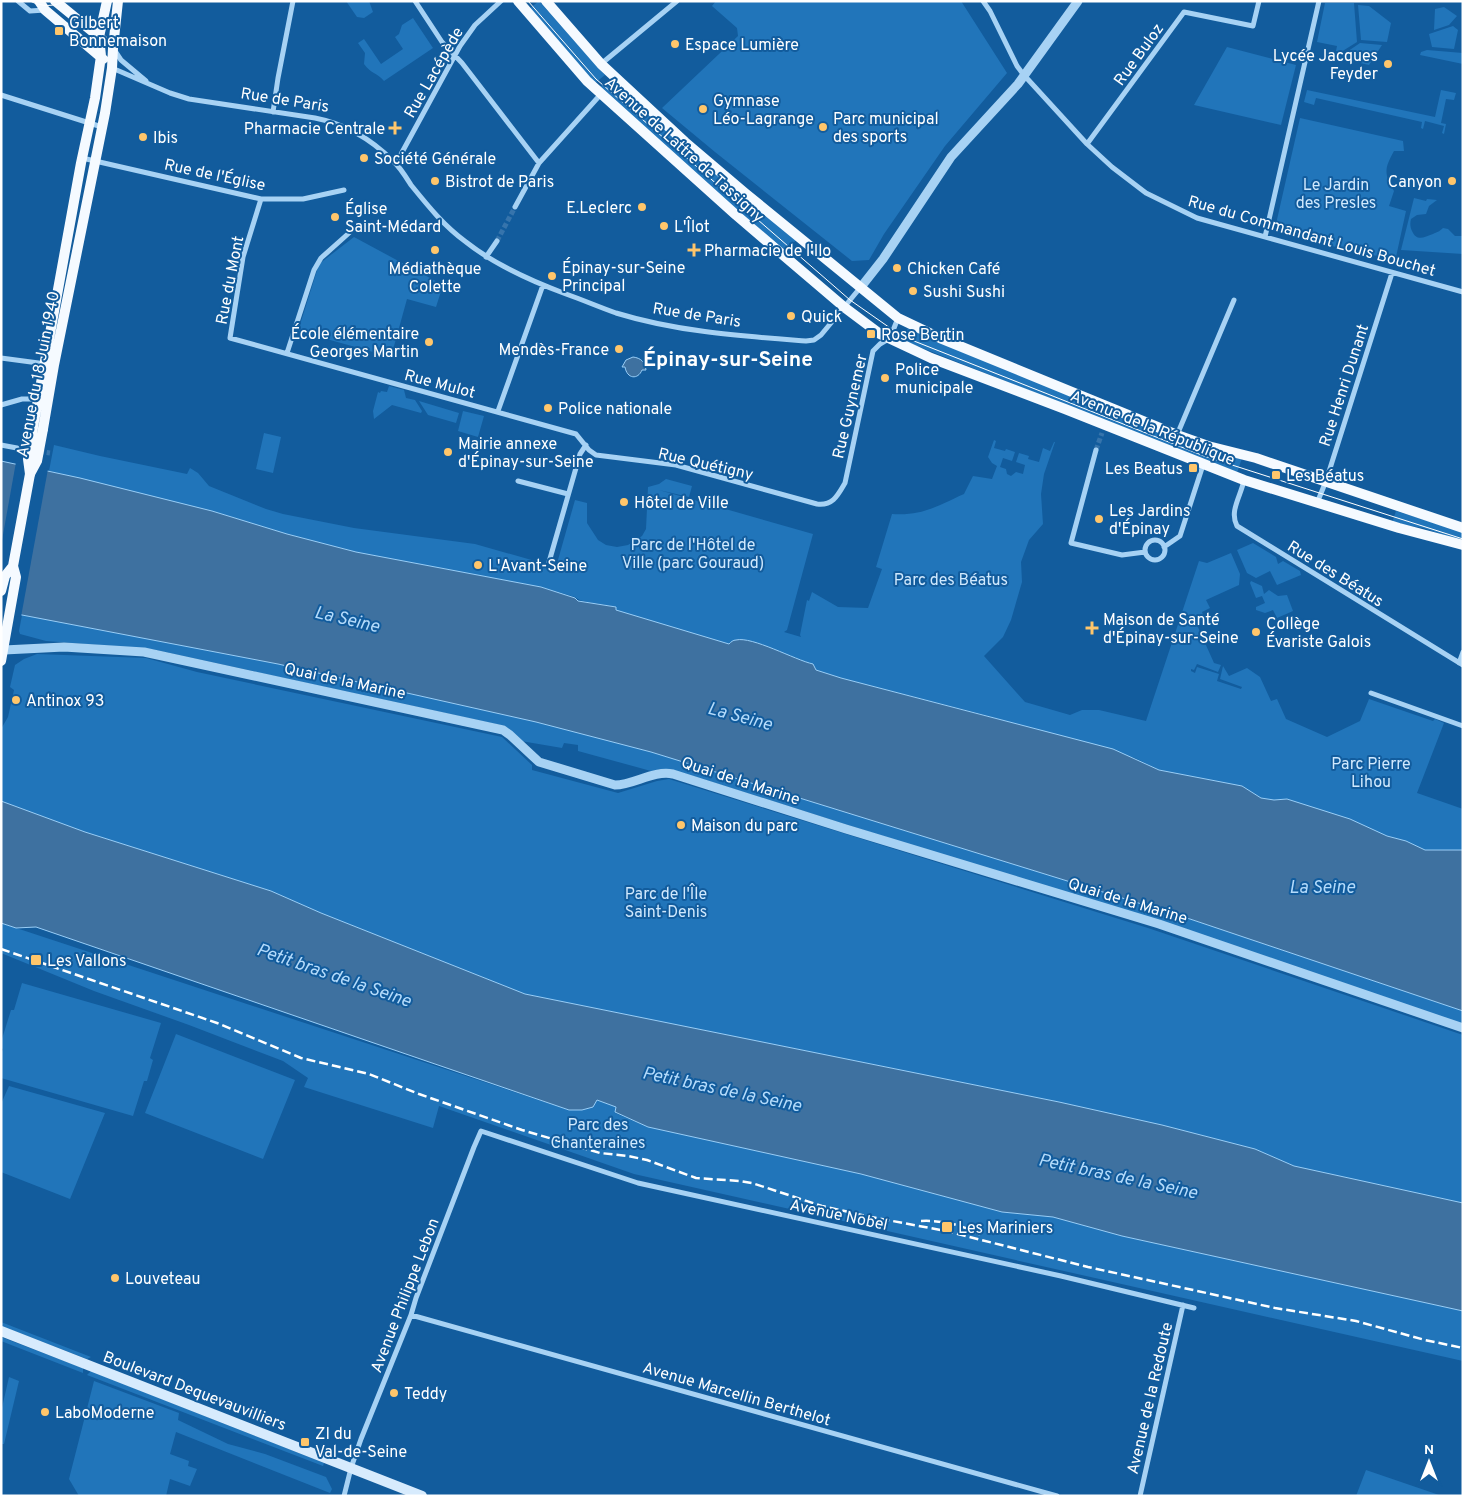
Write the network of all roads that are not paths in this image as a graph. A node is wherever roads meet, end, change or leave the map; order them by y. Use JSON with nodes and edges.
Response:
{"nodes":[{"id":1,"x":18,"y":1,"type":"edge"},
{"id":2,"x":39,"y":1,"type":"edge"},
{"id":3,"x":55,"y":1,"type":"edge"},
{"id":4,"x":107,"y":1,"type":"edge"},
{"id":5,"x":118,"y":1,"type":"edge"},
{"id":6,"x":293,"y":1,"type":"edge"},
{"id":7,"x":415,"y":1,"type":"edge"},
{"id":8,"x":501,"y":1,"type":"edge"},
{"id":9,"x":518,"y":1,"type":"edge"},
{"id":10,"x":546,"y":1,"type":"edge"},
{"id":11,"x":677,"y":1,"type":"edge"},
{"id":12,"x":983,"y":1,"type":"edge"},
{"id":13,"x":1078,"y":1,"type":"edge"},
{"id":14,"x":1259,"y":1,"type":"edge"},
{"id":15,"x":1319,"y":1,"type":"edge"},
{"id":16,"x":45,"y":10,"type":"junction"},
{"id":17,"x":99,"y":37,"type":"junction"},
{"id":18,"x":112,"y":48,"type":"junction"},
{"id":19,"x":101,"y":56,"type":"junction"},
{"id":20,"x":456,"y":56,"type":"junction"},
{"id":21,"x":601,"y":64,"type":"junction"},
{"id":22,"x":112,"y":68,"type":"junction"},
{"id":23,"x":1024,"y":75,"type":"junction"},
{"id":24,"x":150,"y":85,"type":"junction"},
{"id":25,"x":602,"y":94,"type":"junction"},
{"id":26,"x":1,"y":95,"type":"edge"},
{"id":27,"x":273,"y":112,"type":"junction"},
{"id":28,"x":90,"y":122,"type":"junction"},
{"id":29,"x":102,"y":126,"type":"junction"},
{"id":30,"x":1087,"y":144,"type":"junction"},
{"id":31,"x":82,"y":158,"type":"junction"},
{"id":32,"x":96,"y":161,"type":"junction"},
{"id":33,"x":395,"y":162,"type":"junction"},
{"id":34,"x":539,"y":162,"type":"junction"},
{"id":35,"x":344,"y":190,"type":"dead end"},
{"id":36,"x":262,"y":199,"type":"junction"},
{"id":37,"x":515,"y":207,"type":"tunnel mouth"},
{"id":38,"x":349,"y":233,"type":"dead end"},
{"id":39,"x":1265,"y":237,"type":"junction"},
{"id":40,"x":497,"y":240,"type":"tunnel mouth"},
{"id":41,"x":486,"y":257,"type":"junction"},
{"id":42,"x":1392,"y":273,"type":"junction"},
{"id":43,"x":543,"y":285,"type":"junction"},
{"id":44,"x":860,"y":287,"type":"junction"},
{"id":45,"x":1463,"y":292,"type":"edge"},
{"id":46,"x":1234,"y":300,"type":"dead end"},
{"id":47,"x":844,"y":307,"type":"junction"},
{"id":48,"x":898,"y":318,"type":"junction"},
{"id":49,"x":230,"y":338,"type":"joint"},
{"id":50,"x":890,"y":338,"type":"junction"},
{"id":51,"x":287,"y":353,"type":"junction"},
{"id":52,"x":1,"y":358,"type":"edge"},
{"id":53,"x":49,"y":364,"type":"junction"},
{"id":54,"x":43,"y":400,"type":"junction"},
{"id":55,"x":1,"y":405,"type":"edge"},
{"id":56,"x":498,"y":411,"type":"junction"},
{"id":57,"x":1177,"y":435,"type":"junction"},
{"id":58,"x":1,"y":445,"type":"edge"},
{"id":59,"x":586,"y":446,"type":"junction"},
{"id":60,"x":17,"y":448,"type":"tunnel mouth"},
{"id":61,"x":1096,"y":450,"type":"tunnel mouth"},
{"id":62,"x":1203,"y":465,"type":"junction"},
{"id":63,"x":1244,"y":480,"type":"junction"},
{"id":64,"x":518,"y":481,"type":"dead end"},
{"id":65,"x":1326,"y":481,"type":"junction"},
{"id":66,"x":568,"y":494,"type":"junction"},
{"id":67,"x":829,"y":503,"type":"joint"},
{"id":68,"x":1317,"y":503,"type":"junction"},
{"id":69,"x":1463,"y":528,"type":"edge"},
{"id":70,"x":1463,"y":545,"type":"edge"},
{"id":71,"x":1164,"y":546,"type":"junction"},
{"id":72,"x":1145,"y":552,"type":"junction"},
{"id":73,"x":549,"y":562,"type":"dead end"},
{"id":74,"x":13,"y":566,"type":"junction"},
{"id":75,"x":1,"y":591,"type":"edge"},
{"id":76,"x":2,"y":650,"type":"edge"},
{"id":77,"x":1463,"y":652,"type":"edge"},
{"id":78,"x":1,"y":661,"type":"edge"},
{"id":79,"x":1461,"y":664,"type":"edge"},
{"id":80,"x":1371,"y":693,"type":"dead end"},
{"id":81,"x":1463,"y":726,"type":"edge"},
{"id":82,"x":1463,"y":1028,"type":"edge"},
{"id":83,"x":481,"y":1131,"type":"joint"},
{"id":84,"x":1183,"y":1305,"type":"junction"},
{"id":85,"x":1194,"y":1308,"type":"dead end"},
{"id":86,"x":410,"y":1315,"type":"junction"},
{"id":87,"x":1,"y":1331,"type":"edge"},
{"id":88,"x":351,"y":1468,"type":"junction"},
{"id":89,"x":344,"y":1496,"type":"edge"},
{"id":90,"x":422,"y":1496,"type":"edge"},
{"id":91,"x":1057,"y":1496,"type":"edge"},
{"id":92,"x":1140,"y":1496,"type":"edge"}],
"edges":[{"from":1,"to":16,"type":"street"},
{"from":2,"to":16,"type":"main road"},
{"from":3,"to":17,"type":"main road"},
{"from":4,"to":17,"type":"main road","name":"Avenue du 18 Juin 1940"},
{"from":5,"to":18,"type":"main road","name":"Avenue du 18 Juin 1940"},
{"from":6,"to":27,"type":"street"},
{"from":7,"to":20,"type":"street"},
{"from":8,"to":20,"type":"street","name":"Rue Lacépède"},
{"from":9,"to":25,"type":"main road","name":"Avenue de Lattre de Tassigny"},
{"from":10,"to":21,"type":"main road","name":"Avenue de Lattre de Tassigny"},
{"from":11,"to":21,"type":"street"},
{"from":12,"to":23,"type":"street","name":"Rue du Commandant Louis Bouchet"},
{"from":13,"to":23,"type":"street"},
{"from":14,"to":30,"type":"street","name":"Rue Buloz"},
{"from":15,"to":39,"type":"street"},
{"from":16,"to":19,"type":"main road"},
{"from":17,"to":18,"type":"main road"},
{"from":17,"to":19,"type":"main road","name":"Avenue du 18 Juin 1940"},
{"from":18,"to":22,"type":"main road","name":"Avenue du 18 Juin 1940"},
{"from":18,"to":24,"type":"street","name":"Rue de Paris"},
{"from":19,"to":22,"type":"main road"},
{"from":19,"to":28,"type":"main road","name":"Avenue du 18 Juin 1940"},
{"from":20,"to":33,"type":"street","name":"Rue Lacépède"},
{"from":20,"to":34,"type":"street"},
{"from":21,"to":44,"type":"main road","name":"Avenue de Lattre de Tassigny"},
{"from":22,"to":24,"type":"street","name":"Rue de Paris"},
{"from":22,"to":29,"type":"main road","name":"Avenue du 18 Juin 1940"},
{"from":23,"to":30,"type":"street","name":"Rue du Commandant Louis Bouchet"},
{"from":23,"to":44,"type":"street"},
{"from":24,"to":27,"type":"street","name":"Rue de Paris"},
{"from":25,"to":34,"type":"street"},
{"from":25,"to":47,"type":"main road","name":"Avenue de Lattre de Tassigny"},
{"from":26,"to":28,"type":"street"},
{"from":27,"to":33,"type":"street","name":"Rue de Paris"},
{"from":28,"to":29,"type":"street"},
{"from":28,"to":31,"type":"main road","name":"Avenue du 18 Juin 1940"},
{"from":29,"to":32,"type":"main road","name":"Avenue du 18 Juin 1940"},
{"from":30,"to":39,"type":"street","name":"Rue du Commandant Louis Bouchet"},
{"from":31,"to":32,"type":"street","name":"Rue de l'Église"},
{"from":31,"to":53,"type":"main road","name":"Avenue du 18 Juin 1940"},
{"from":32,"to":36,"type":"street","name":"Rue de l'Église"},
{"from":32,"to":53,"type":"main road","name":"Avenue du 18 Juin 1940"},
{"from":33,"to":41,"type":"street","name":"Rue de Paris"},
{"from":34,"to":37,"type":"street"},
{"from":35,"to":36,"type":"street","name":"Rue de l'Église"},
{"from":36,"to":49,"type":"street","name":"Rue du Mont"},
{"from":38,"to":51,"type":"street"},
{"from":39,"to":42,"type":"street","name":"Rue du Commandant Louis Bouchet"},
{"from":40,"to":41,"type":"street"},
{"from":41,"to":43,"type":"street","name":"Rue de Paris"},
{"from":42,"to":45,"type":"street","name":"Rue du Commandant Louis Bouchet"},
{"from":42,"to":65,"type":"street","name":"Rue Henri Dunant"},
{"from":43,"to":47,"type":"street","name":"Rue de Paris"},
{"from":43,"to":56,"type":"street"},
{"from":44,"to":47,"type":"street"},
{"from":44,"to":48,"type":"main road","name":"Avenue de la République"},
{"from":46,"to":57,"type":"street"},
{"from":47,"to":50,"type":"main road","name":"Avenue de la République"},
{"from":48,"to":50,"type":"street","name":"Rue Guynemer"},
{"from":48,"to":57,"type":"main road","name":"Avenue de la République"},
{"from":49,"to":51,"type":"street","name":"Rue Mulot"},
{"from":50,"to":62,"type":"main road","name":"Avenue de la République"},
{"from":50,"to":67,"type":"street","name":"Rue Guynemer"},
{"from":51,"to":56,"type":"street","name":"Rue Mulot"},
{"from":52,"to":53,"type":"street"},
{"from":53,"to":54,"type":"main road","name":"Avenue du 18 Juin 1940"},
{"from":54,"to":55,"type":"street"},
{"from":54,"to":74,"type":"main road","name":"Avenue du 18 Juin 1940","bridge":true},
{"from":56,"to":59,"type":"street","name":"Rue Quétigny"},
{"from":57,"to":65,"type":"main road","name":"Avenue de la République"},
{"from":58,"to":60,"type":"street"},
{"from":59,"to":66,"type":"street"},
{"from":59,"to":67,"type":"street","name":"Rue Quétigny"},
{"from":61,"to":72,"type":"street"},
{"from":62,"to":63,"type":"main road","name":"Avenue de la République"},
{"from":62,"to":71,"type":"street"},
{"from":63,"to":68,"type":"main road","name":"Avenue de la République"},
{"from":63,"to":79,"type":"street","name":"Rue des Béatus"},
{"from":64,"to":66,"type":"street"},
{"from":65,"to":68,"type":"street","name":"Rue Henri Dunant"},
{"from":65,"to":69,"type":"main road","name":"Avenue de la République"},
{"from":66,"to":73,"type":"street"},
{"from":68,"to":70,"type":"main road","name":"Avenue de la République"},
{"from":71,"to":72,"type":"street"},
{"from":71,"to":72,"type":"street"},
{"from":74,"to":75,"type":"main road"},
{"from":74,"to":76,"type":"main road"},
{"from":76,"to":78,"type":"main road"},
{"from":76,"to":82,"type":"street","name":"Quai de la Marine"},
{"from":77,"to":79,"type":"street"},
{"from":80,"to":81,"type":"street"},
{"from":83,"to":84,"type":"street","name":"Avenue Nobel"},
{"from":83,"to":86,"type":"street","name":"Avenue Philippe Lebon"},
{"from":84,"to":85,"type":"street","name":"Avenue Nobel"},
{"from":84,"to":92,"type":"street","name":"Avenue de la Redoute"},
{"from":86,"to":88,"type":"street","name":"Avenue Philippe Lebon"},
{"from":86,"to":91,"type":"street","name":"Avenue Marcellin Berthelot"},
{"from":87,"to":88,"type":"main road","name":"Boulevard Dequevauvilliers"},
{"from":88,"to":89,"type":"street"},
{"from":88,"to":90,"type":"main road","name":"Boulevard Dequevauvilliers"}]}
